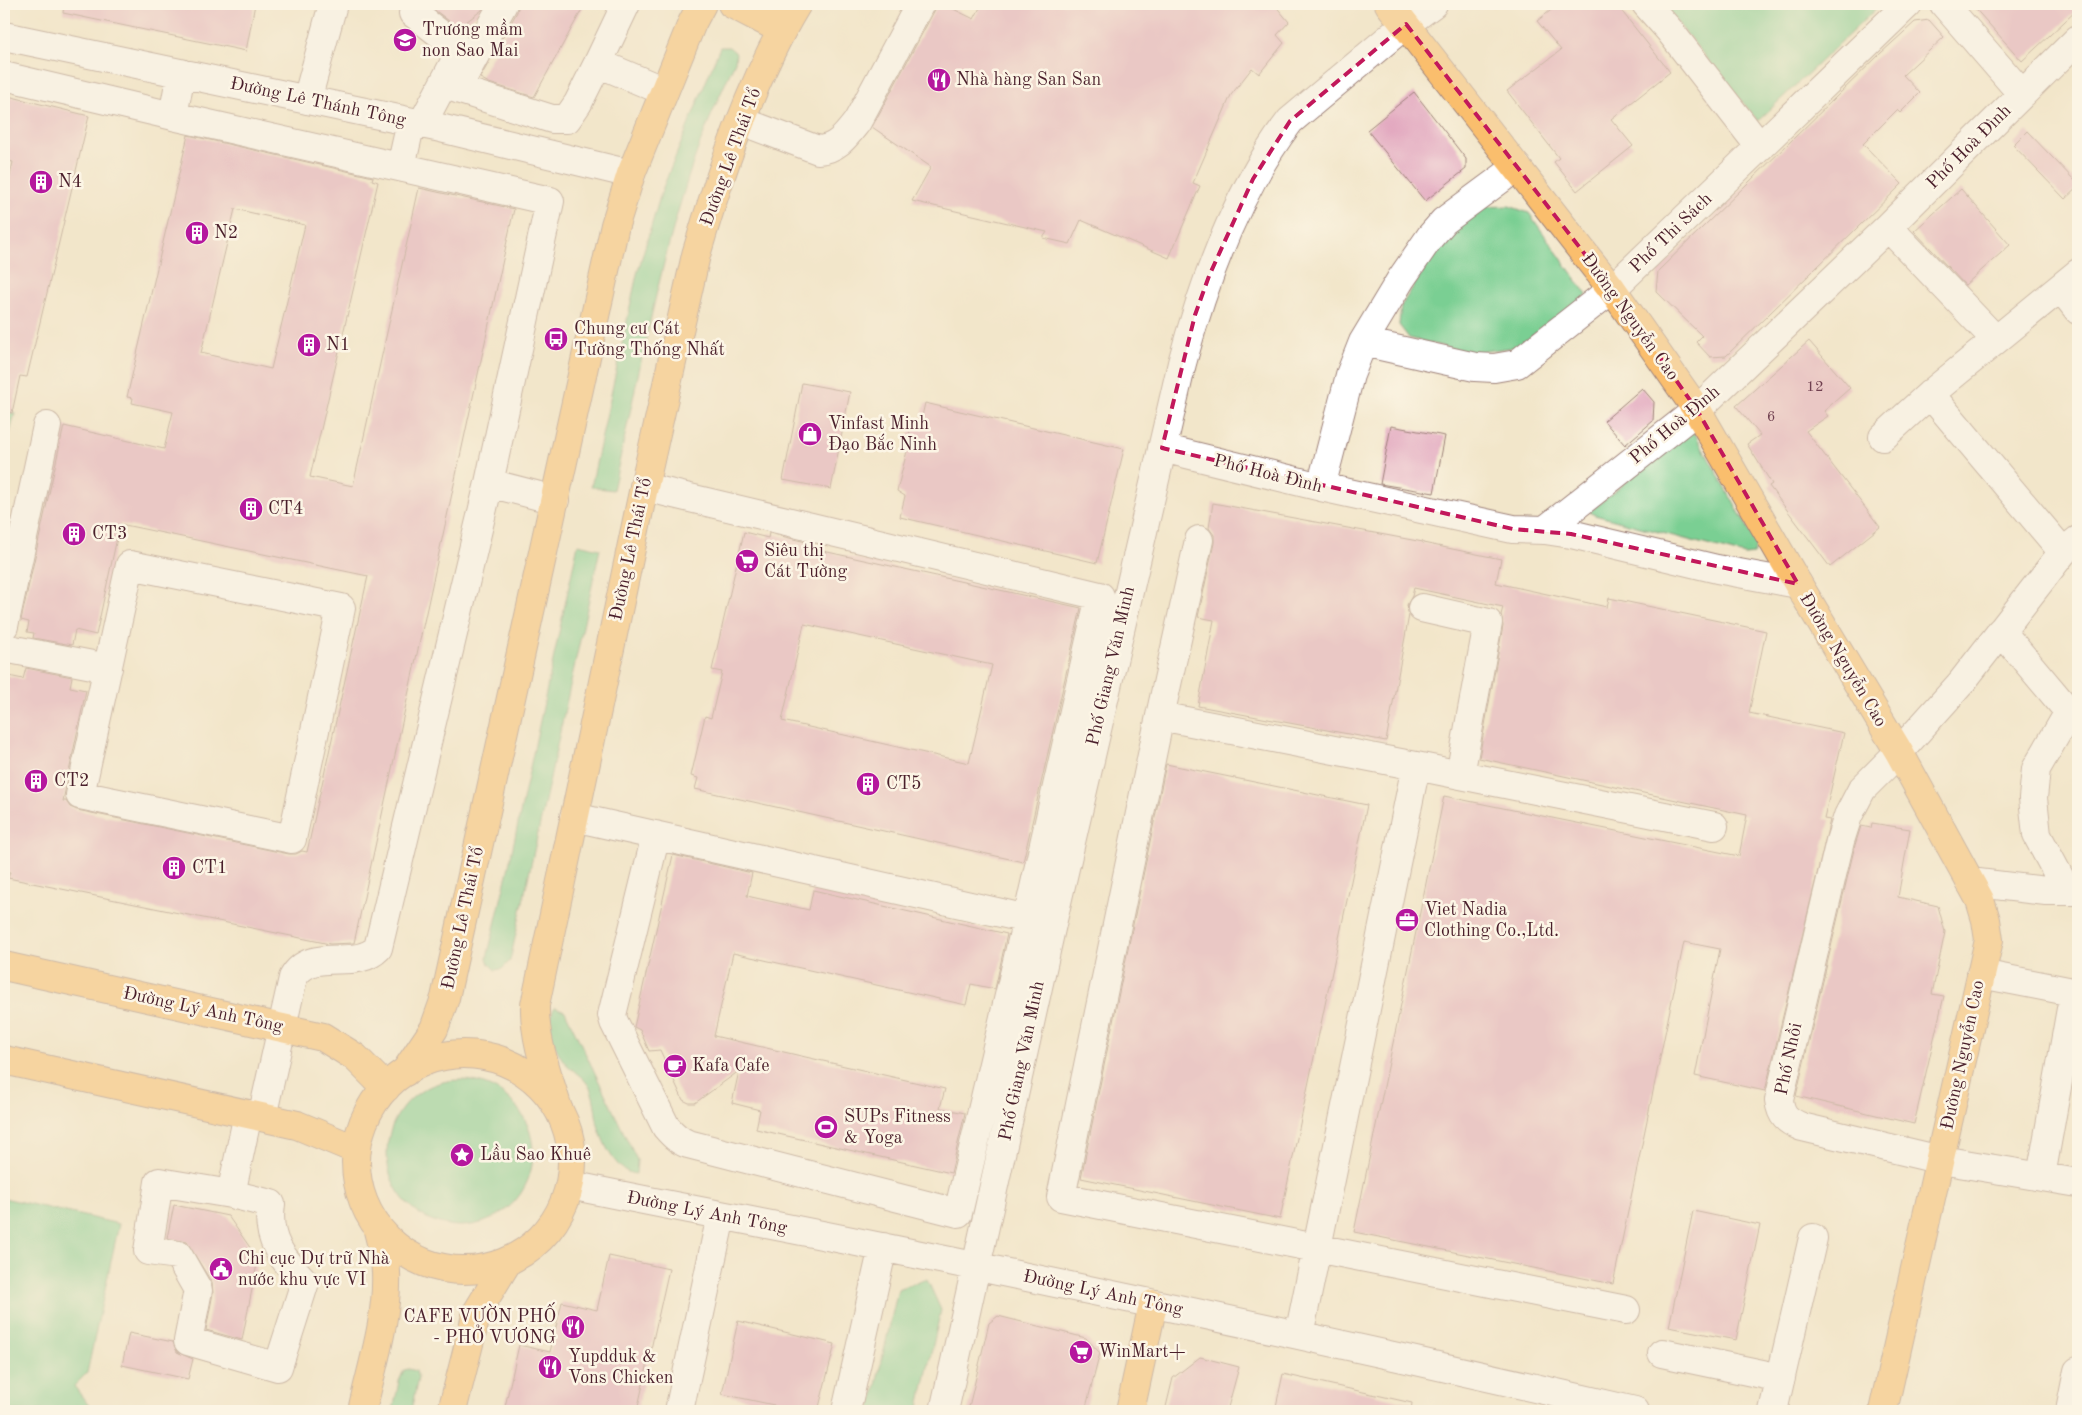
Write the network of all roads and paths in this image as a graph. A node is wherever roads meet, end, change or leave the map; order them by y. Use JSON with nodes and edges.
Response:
{"nodes":[{"id":1,"x":333,"y":4,"type":"edge"},
{"id":2,"x":503,"y":4,"type":"edge"},
{"id":3,"x":626,"y":4,"type":"edge"},
{"id":4,"x":702,"y":4,"type":"edge"},
{"id":5,"x":732,"y":4,"type":"edge"},
{"id":6,"x":797,"y":4,"type":"edge"},
{"id":7,"x":920,"y":4,"type":"edge"},
{"id":8,"x":1389,"y":4,"type":"edge"},
{"id":9,"x":1433,"y":4,"type":"edge"},
{"id":10,"x":1646,"y":4,"type":"edge"},
{"id":11,"x":1908,"y":4,"type":"edge"},
{"id":12,"x":1944,"y":4,"type":"edge"},
{"id":13,"x":413,"y":13,"type":"dead end"},
{"id":14,"x":1406,"y":24,"type":"junction"},
{"id":15,"x":782,"y":30,"type":"junction"},
{"id":16,"x":4,"y":36,"type":"edge"},
{"id":17,"x":2078,"y":39,"type":"edge"},
{"id":18,"x":598,"y":63,"type":"junction"},
{"id":19,"x":181,"y":73,"type":"junction"},
{"id":20,"x":4,"y":76,"type":"edge"},
{"id":21,"x":457,"y":89,"type":"junction"},
{"id":22,"x":664,"y":91,"type":"junction"},
{"id":23,"x":2022,"y":94,"type":"junction"},
{"id":24,"x":307,"y":100,"type":"junction"},
{"id":25,"x":173,"y":116,"type":"junction"},
{"id":26,"x":742,"y":121,"type":"junction"},
{"id":27,"x":423,"y":125,"type":"junction"},
{"id":28,"x":1760,"y":147,"type":"junction"},
{"id":29,"x":401,"y":167,"type":"junction"},
{"id":30,"x":1517,"y":167,"type":"junction"},
{"id":31,"x":631,"y":174,"type":"junction"},
{"id":32,"x":1888,"y":226,"type":"junction"},
{"id":33,"x":2070,"y":280,"type":"edge"},
{"id":34,"x":1612,"y":289,"type":"junction"},
{"id":35,"x":2078,"y":310,"type":"edge"},
{"id":36,"x":1996,"y":340,"type":"junction"},
{"id":37,"x":1363,"y":342,"type":"junction"},
{"id":38,"x":1930,"y":394,"type":"junction"},
{"id":39,"x":1697,"y":410,"type":"junction"},
{"id":40,"x":46,"y":426,"type":"dead end"},
{"id":41,"x":1882,"y":437,"type":"dead end"},
{"id":42,"x":1162,"y":448,"type":"junction"},
{"id":43,"x":489,"y":483,"type":"junction"},
{"id":44,"x":1321,"y":486,"type":"junction"},
{"id":45,"x":644,"y":487,"type":"junction"},
{"id":46,"x":555,"y":500,"type":"junction"},
{"id":47,"x":1545,"y":530,"type":"junction"},
{"id":48,"x":1199,"y":540,"type":"dead end"},
{"id":49,"x":2071,"y":546,"type":"edge"},
{"id":50,"x":1798,"y":584,"type":"junction"},
{"id":51,"x":1422,"y":608,"type":"dead end"},
{"id":52,"x":4,"y":626,"type":"edge"},
{"id":53,"x":2001,"y":631,"type":"junction"},
{"id":54,"x":4,"y":648,"type":"edge"},
{"id":55,"x":108,"y":668,"type":"junction"},
{"id":56,"x":2074,"y":710,"type":"edge"},
{"id":57,"x":1160,"y":716,"type":"junction"},
{"id":58,"x":1899,"y":752,"type":"junction"},
{"id":59,"x":1416,"y":766,"type":"junction"},
{"id":60,"x":1460,"y":775,"type":"junction"},
{"id":61,"x":574,"y":817,"type":"junction"},
{"id":62,"x":1714,"y":826,"type":"dead end"},
{"id":63,"x":656,"y":835,"type":"junction"},
{"id":64,"x":1970,"y":882,"type":"junction"},
{"id":65,"x":2073,"y":891,"type":"edge"},
{"id":66,"x":1040,"y":922,"type":"junction"},
{"id":67,"x":4,"y":966,"type":"edge"},
{"id":68,"x":1981,"y":974,"type":"junction"},
{"id":69,"x":2076,"y":992,"type":"edge"},
{"id":70,"x":283,"y":1027,"type":"junction"},
{"id":71,"x":4,"y":1060,"type":"edge"},
{"id":72,"x":396,"y":1080,"type":"junction"},
{"id":73,"x":558,"y":1109,"type":"junction"},
{"id":74,"x":255,"y":1116,"type":"junction"},
{"id":75,"x":357,"y":1150,"type":"junction"},
{"id":76,"x":1940,"y":1160,"type":"junction"},
{"id":77,"x":2041,"y":1176,"type":"junction"},
{"id":78,"x":2078,"y":1183,"type":"edge"},
{"id":79,"x":570,"y":1185,"type":"junction"},
{"id":80,"x":231,"y":1194,"type":"junction"},
{"id":81,"x":722,"y":1216,"type":"junction"},
{"id":82,"x":377,"y":1227,"type":"junction"},
{"id":83,"x":1813,"y":1238,"type":"dead end"},
{"id":84,"x":883,"y":1247,"type":"junction"},
{"id":85,"x":1317,"y":1249,"type":"junction"},
{"id":86,"x":508,"y":1261,"type":"junction"},
{"id":87,"x":977,"y":1267,"type":"junction"},
{"id":88,"x":1154,"y":1304,"type":"junction"},
{"id":89,"x":1626,"y":1310,"type":"dead end"},
{"id":90,"x":1299,"y":1335,"type":"junction"},
{"id":91,"x":1662,"y":1353,"type":"dead end"},
{"id":92,"x":2078,"y":1371,"type":"edge"},
{"id":93,"x":1781,"y":1378,"type":"junction"},
{"id":94,"x":362,"y":1411,"type":"edge"},
{"id":95,"x":452,"y":1411,"type":"edge"},
{"id":96,"x":679,"y":1411,"type":"edge"},
{"id":97,"x":846,"y":1411,"type":"edge"},
{"id":98,"x":944,"y":1411,"type":"edge"},
{"id":99,"x":1130,"y":1411,"type":"edge"},
{"id":100,"x":1635,"y":1411,"type":"edge"},
{"id":101,"x":1773,"y":1411,"type":"edge"},
{"id":102,"x":1883,"y":1411,"type":"edge"},
{"id":103,"x":2070,"y":1411,"type":"edge"}],
"edges":[{"from":1,"to":24,"type":"street"},
{"from":2,"to":21,"type":"street"},
{"from":3,"to":18,"type":"street"},
{"from":4,"to":22,"type":"main road","name":"Đường Lê Thái Tổ"},
{"from":5,"to":15,"type":"main road"},
{"from":6,"to":15,"type":"main road","name":"Đường Lê Thái Tổ"},
{"from":7,"to":26,"type":"street"},
{"from":8,"to":14,"type":"main road","name":"Đường Nguyễn Cao"},
{"from":9,"to":14,"type":"street","name":"Phố Giang Văn Minh"},
{"from":10,"to":28,"type":"street"},
{"from":11,"to":28,"type":"street","name":"Phố Thi Sách"},
{"from":12,"to":23,"type":"street"},
{"from":13,"to":27,"type":"street"},
{"from":14,"to":30,"type":"main road","name":"Đường Nguyễn Cao"},
{"from":14,"to":42,"type":"street","name":"Phố Giang Văn Minh"},
{"from":15,"to":26,"type":"main road","name":"Đường Lê Thái Tổ"},
{"from":16,"to":19,"type":"street","name":"Đường Lê Thánh Tông"},
{"from":17,"to":23,"type":"street","name":"Phố Hoà Đình"},
{"from":18,"to":21,"type":"street"},
{"from":18,"to":22,"type":"street"},
{"from":19,"to":24,"type":"street","name":"Đường Lê Thánh Tông"},
{"from":19,"to":25,"type":"street"},
{"from":20,"to":25,"type":"street"},
{"from":21,"to":27,"type":"street"},
{"from":22,"to":31,"type":"main road","name":"Đường Lê Thái Tổ"},
{"from":23,"to":32,"type":"street","name":"Phố Hoà Đình"},
{"from":24,"to":27,"type":"street","name":"Đường Lê Thánh Tông"},
{"from":25,"to":29,"type":"street"},
{"from":26,"to":45,"type":"main road","name":"Đường Lê Thái Tổ"},
{"from":27,"to":29,"type":"street"},
{"from":27,"to":31,"type":"street","name":"Đường Lê Thánh Tông"},
{"from":28,"to":34,"type":"street","name":"Phố Thi Sách"},
{"from":29,"to":43,"type":"street"},
{"from":30,"to":34,"type":"main road","name":"Đường Nguyễn Cao"},
{"from":30,"to":37,"type":"street"},
{"from":31,"to":46,"type":"main road","name":"Đường Lê Thái Tổ"},
{"from":32,"to":36,"type":"street"},
{"from":32,"to":39,"type":"street","name":"Phố Hoà Đình"},
{"from":33,"to":35,"type":"street"},
{"from":33,"to":36,"type":"street"},
{"from":34,"to":37,"type":"street","name":"Phố Thi Sách"},
{"from":34,"to":39,"type":"main road","name":"Đường Nguyễn Cao"},
{"from":36,"to":38,"type":"street"},
{"from":37,"to":44,"type":"street"},
{"from":38,"to":41,"type":"street"},
{"from":38,"to":49,"type":"street"},
{"from":39,"to":47,"type":"street","name":"Phố Hoà Đình"},
{"from":39,"to":50,"type":"main road","name":"Đường Nguyễn Cao"},
{"from":40,"to":52,"type":"street"},
{"from":42,"to":44,"type":"street","name":"Phố Hoà Đình"},
{"from":42,"to":66,"type":"street","name":"Phố Giang Văn Minh"},
{"from":43,"to":46,"type":"street"},
{"from":43,"to":70,"type":"street"},
{"from":44,"to":47,"type":"street","name":"Phố Hoà Đình"},
{"from":45,"to":61,"type":"main road","name":"Đường Lê Thái Tổ"},
{"from":45,"to":66,"type":"street"},
{"from":46,"to":72,"type":"main road","name":"Đường Lê Thái Tổ"},
{"from":47,"to":50,"type":"street"},
{"from":48,"to":57,"type":"street"},
{"from":49,"to":53,"type":"street","name":"Phố Nhồi"},
{"from":50,"to":58,"type":"main road","name":"Đường Nguyễn Cao"},
{"from":51,"to":60,"type":"street"},
{"from":53,"to":56,"type":"street"},
{"from":53,"to":58,"type":"street","name":"Phố Nhồi"},
{"from":54,"to":55,"type":"street"},
{"from":55,"to":55,"type":"street"},
{"from":56,"to":65,"type":"street"},
{"from":57,"to":59,"type":"street"},
{"from":57,"to":85,"type":"street"},
{"from":58,"to":64,"type":"main road","name":"Đường Nguyễn Cao"},
{"from":58,"to":76,"type":"street","name":"Phố Nhồi"},
{"from":59,"to":60,"type":"street"},
{"from":59,"to":85,"type":"street"},
{"from":60,"to":62,"type":"street"},
{"from":61,"to":63,"type":"street"},
{"from":61,"to":73,"type":"main road","name":"Đường Lê Thái Tổ"},
{"from":63,"to":66,"type":"street"},
{"from":63,"to":66,"type":"street"},
{"from":64,"to":65,"type":"street"},
{"from":64,"to":68,"type":"main road","name":"Đường Nguyễn Cao"},
{"from":66,"to":87,"type":"street","name":"Phố Giang Văn Minh"},
{"from":67,"to":70,"type":"main road","name":"Đường Lý Anh Tông"},
{"from":68,"to":69,"type":"street"},
{"from":68,"to":76,"type":"main road","name":"Đường Nguyễn Cao"},
{"from":69,"to":77,"type":"street"},
{"from":70,"to":72,"type":"main road","name":"Đường Lý Anh Tông"},
{"from":70,"to":74,"type":"street"},
{"from":71,"to":74,"type":"main road"},
{"from":72,"to":73,"type":"main road"},
{"from":72,"to":75,"type":"main road","name":"Đường Lê Thái Tổ"},
{"from":73,"to":79,"type":"main road"},
{"from":74,"to":75,"type":"main road"},
{"from":74,"to":80,"type":"street"},
{"from":75,"to":82,"type":"main road","name":"Đường Lê Thái Tổ"},
{"from":76,"to":77,"type":"street","name":"Phố Nhồi"},
{"from":76,"to":102,"type":"main road","name":"Đường Nguyễn Cao"},
{"from":77,"to":78,"type":"street","name":"Phố Nhồi"},
{"from":79,"to":81,"type":"street","name":"Đường Lý Anh Tông"},
{"from":79,"to":86,"type":"main road"},
{"from":80,"to":80,"type":"street"},
{"from":81,"to":84,"type":"street","name":"Đường Lý Anh Tông"},
{"from":81,"to":96,"type":"street"},
{"from":82,"to":86,"type":"main road"},
{"from":82,"to":94,"type":"main road"},
{"from":83,"to":93,"type":"street"},
{"from":84,"to":87,"type":"street","name":"Đường Lý Anh Tông"},
{"from":84,"to":97,"type":"street"},
{"from":85,"to":89,"type":"street"},
{"from":85,"to":90,"type":"street"},
{"from":86,"to":95,"type":"main road"},
{"from":87,"to":88,"type":"street","name":"Đường Lý Anh Tông"},
{"from":87,"to":98,"type":"street","name":"Phố Giang Văn Minh"},
{"from":88,"to":90,"type":"street","name":"Đường Lý Anh Tông"},
{"from":88,"to":99,"type":"main road"},
{"from":90,"to":100,"type":"street","name":"Đường Lý Anh Tông"},
{"from":91,"to":93,"type":"street"},
{"from":92,"to":103,"type":"street"},
{"from":93,"to":101,"type":"street"}]}
